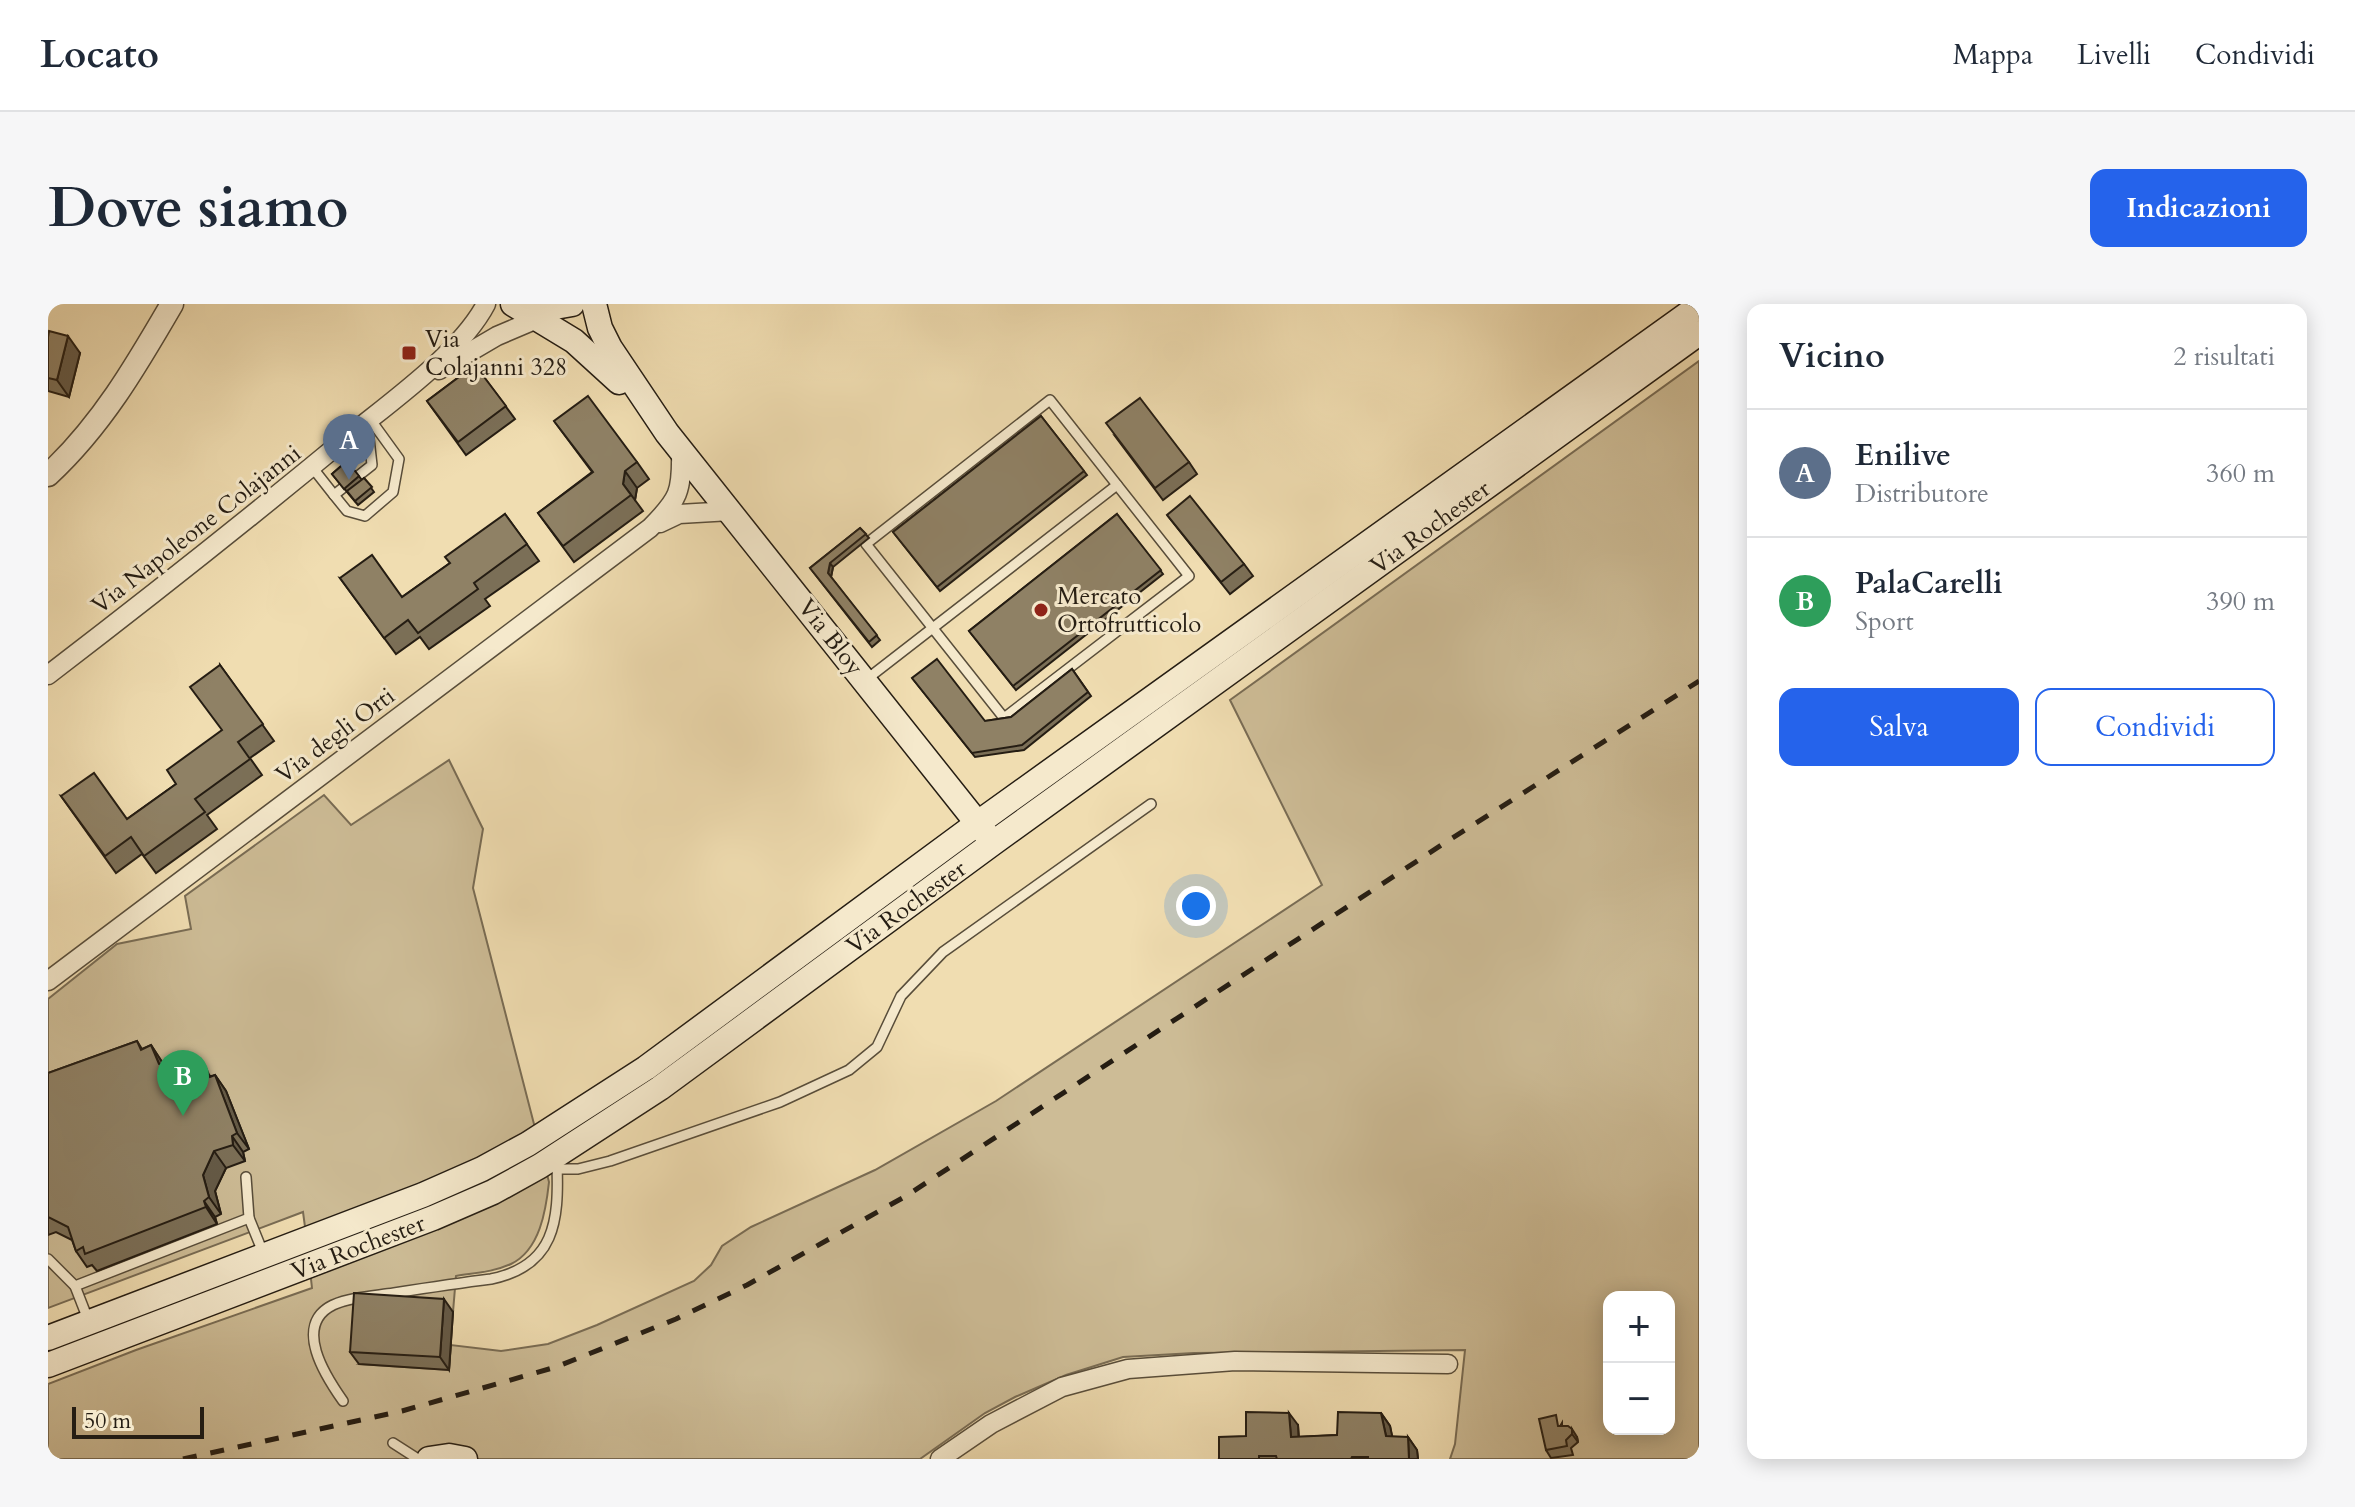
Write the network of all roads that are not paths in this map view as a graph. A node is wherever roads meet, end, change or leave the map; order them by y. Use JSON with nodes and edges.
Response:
{"nodes":[{"id":1,"x":172,"y":304,"type":"edge"},
{"id":2,"x":594,"y":304,"type":"edge"},
{"id":3,"x":484,"y":305,"type":"edge"},
{"id":4,"x":569,"y":305,"type":"edge"},
{"id":5,"x":1699,"y":306,"type":"edge"},
{"id":6,"x":523,"y":310,"type":"edge"},
{"id":7,"x":1699,"y":333,"type":"edge"},
{"id":8,"x":409,"y":388,"type":"junction"},
{"id":9,"x":369,"y":420,"type":"junction"},
{"id":10,"x":674,"y":442,"type":"junction"},
{"id":11,"x":312,"y":467,"type":"junction"},
{"id":12,"x":48,"y":475,"type":"edge"},
{"id":13,"x":1117,"y":485,"type":"junction"},
{"id":14,"x":711,"y":486,"type":"junction"},
{"id":15,"x":334,"y":495,"type":"junction"},
{"id":16,"x":676,"y":509,"type":"junction"},
{"id":17,"x":731,"y":511,"type":"junction"},
{"id":18,"x":933,"y":628,"type":"junction"},
{"id":19,"x":48,"y":675,"type":"edge"},
{"id":20,"x":865,"y":680,"type":"junction"},
{"id":21,"x":1151,"y":804,"type":"dead end"},
{"id":22,"x":978,"y":823,"type":"junction"},
{"id":23,"x":993,"y":843,"type":"junction"},
{"id":24,"x":48,"y":981,"type":"edge"},
{"id":25,"x":557,"y":1162,"type":"junction"},
{"id":26,"x":246,"y":1177,"type":"dead end"},
{"id":27,"x":249,"y":1218,"type":"junction"},
{"id":28,"x":264,"y":1255,"type":"junction"},
{"id":29,"x":48,"y":1259,"type":"edge"},
{"id":30,"x":75,"y":1286,"type":"junction"},
{"id":31,"x":89,"y":1322,"type":"junction"},
{"id":32,"x":48,"y":1338,"type":"edge"},
{"id":33,"x":1448,"y":1364,"type":"dead end"},
{"id":34,"x":48,"y":1365,"type":"edge"},
{"id":35,"x":343,"y":1401,"type":"dead end"},
{"id":36,"x":393,"y":1443,"type":"dead end"},
{"id":37,"x":418,"y":1459,"type":"edge"},
{"id":38,"x":429,"y":1459,"type":"edge"},
{"id":39,"x":465,"y":1459,"type":"edge"},
{"id":40,"x":940,"y":1459,"type":"edge"}],
"edges":[{"from":1,"to":12,"type":"street"},
{"from":2,"to":10,"type":"main road"},
{"from":3,"to":8,"type":"street"},
{"from":4,"to":6,"type":"main road"},
{"from":5,"to":22,"type":"main road","name":"Via Rochester"},
{"from":6,"to":8,"type":"street"},
{"from":6,"to":10,"type":"main road"},
{"from":7,"to":23,"type":"main road","name":"Via Rochester"},
{"from":8,"to":9,"type":"street","name":"Via Napoleone Colajanni"},
{"from":9,"to":11,"type":"street","name":"Via Napoleone Colajanni"},
{"from":9,"to":15,"type":"lane"},
{"from":9,"to":15,"type":"lane"},
{"from":10,"to":14,"type":"main road","name":"Via Bloy"},
{"from":10,"to":16,"type":"street"},
{"from":11,"to":15,"type":"lane"},
{"from":11,"to":19,"type":"street","name":"Via Napoleone Colajanni"},
{"from":13,"to":18,"type":"lane"},
{"from":13,"to":18,"type":"lane"},
{"from":13,"to":18,"type":"lane"},
{"from":14,"to":16,"type":"street","name":"Via degli Orti"},
{"from":14,"to":17,"type":"main road","name":"Via Bloy"},
{"from":16,"to":17,"type":"street"},
{"from":16,"to":24,"type":"street","name":"Via degli Orti"},
{"from":17,"to":20,"type":"main road","name":"Via Bloy"},
{"from":18,"to":20,"type":"lane"},
{"from":20,"to":22,"type":"main road","name":"Via Bloy"},
{"from":21,"to":25,"type":"lane"},
{"from":22,"to":23,"type":"main road","name":"Via Bloy"},
{"from":22,"to":28,"type":"main road","name":"Via Rochester"},
{"from":23,"to":25,"type":"main road","name":"Via Rochester"},
{"from":25,"to":34,"type":"main road","name":"Via Rochester"},
{"from":25,"to":35,"type":"lane"},
{"from":26,"to":27,"type":"lane"},
{"from":27,"to":28,"type":"lane"},
{"from":27,"to":30,"type":"lane"},
{"from":28,"to":31,"type":"main road","name":"Via Rochester"},
{"from":29,"to":30,"type":"lane"},
{"from":30,"to":31,"type":"lane"},
{"from":31,"to":32,"type":"main road","name":"Via Rochester"},
{"from":33,"to":40,"type":"street"},
{"from":36,"to":37,"type":"lane"},
{"from":38,"to":39,"type":"main road"}]}
